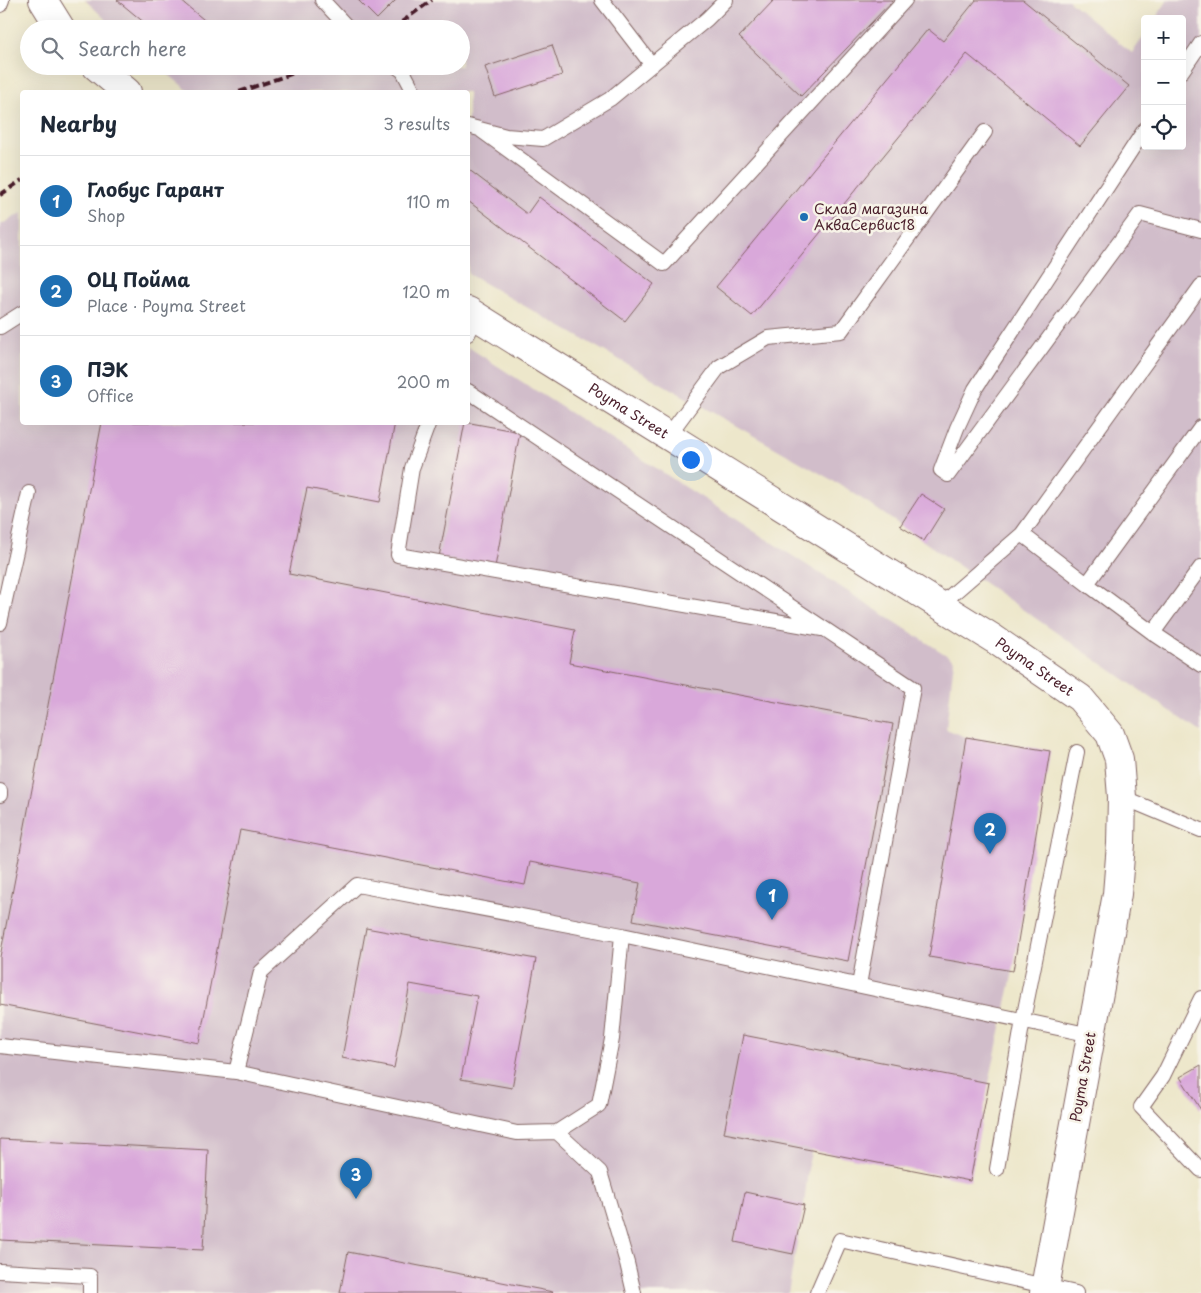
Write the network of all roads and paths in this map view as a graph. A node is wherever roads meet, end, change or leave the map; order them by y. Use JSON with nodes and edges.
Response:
{"nodes":[{"id":1,"x":2,"y":0,"type":"edge"},
{"id":2,"x":43,"y":0,"type":"edge"},
{"id":3,"x":322,"y":0,"type":"edge"},
{"id":4,"x":602,"y":0,"type":"edge"},
{"id":5,"x":726,"y":0,"type":"edge"},
{"id":6,"x":905,"y":0,"type":"edge"},
{"id":7,"x":0,"y":5,"type":"edge"},
{"id":8,"x":55,"y":20,"type":"edge"},
{"id":9,"x":341,"y":20,"type":"edge"},
{"id":10,"x":1201,"y":43,"type":"edge"},
{"id":11,"x":652,"y":65,"type":"junction"},
{"id":12,"x":1186,"y":65,"type":"edge"},
{"id":13,"x":406,"y":75,"type":"edge"},
{"id":14,"x":413,"y":90,"type":"edge"},
{"id":15,"x":470,"y":127,"type":"edge"},
{"id":16,"x":482,"y":131,"type":"junction"},
{"id":17,"x":985,"y":132,"type":"dead end"},
{"id":18,"x":1141,"y":135,"type":"edge"},
{"id":19,"x":1201,"y":230,"type":"edge"},
{"id":20,"x":1201,"y":286,"type":"edge"},
{"id":21,"x":20,"y":314,"type":"edge"},
{"id":22,"x":471,"y":320,"type":"edge"},
{"id":23,"x":0,"y":326,"type":"edge"},
{"id":24,"x":470,"y":392,"type":"edge"},
{"id":25,"x":428,"y":425,"type":"edge"},
{"id":26,"x":1201,"y":427,"type":"edge"},
{"id":27,"x":668,"y":436,"type":"junction"},
{"id":28,"x":29,"y":493,"type":"dead end"},
{"id":29,"x":1022,"y":534,"type":"junction"},
{"id":30,"x":1201,"y":567,"type":"edge"},
{"id":31,"x":1087,"y":584,"type":"junction"},
{"id":32,"x":940,"y":605,"type":"junction"},
{"id":33,"x":0,"y":623,"type":"edge"},
{"id":34,"x":827,"y":630,"type":"junction"},
{"id":35,"x":1153,"y":633,"type":"junction"},
{"id":36,"x":1201,"y":666,"type":"edge"},
{"id":37,"x":1077,"y":752,"type":"dead end"},
{"id":38,"x":0,"y":791,"type":"edge"},
{"id":39,"x":0,"y":795,"type":"edge"},
{"id":40,"x":1122,"y":797,"type":"junction"},
{"id":41,"x":1201,"y":830,"type":"edge"},
{"id":42,"x":622,"y":935,"type":"junction"},
{"id":43,"x":859,"y":985,"type":"junction"},
{"id":44,"x":1201,"y":998,"type":"edge"},
{"id":45,"x":1023,"y":1020,"type":"junction"},
{"id":46,"x":1091,"y":1035,"type":"junction"},
{"id":47,"x":0,"y":1046,"type":"edge"},
{"id":48,"x":236,"y":1072,"type":"junction"},
{"id":49,"x":557,"y":1132,"type":"junction"},
{"id":50,"x":997,"y":1169,"type":"dead end"},
{"id":51,"x":1201,"y":1170,"type":"edge"},
{"id":52,"x":0,"y":1271,"type":"edge"},
{"id":53,"x":1044,"y":1290,"type":"edge"},
{"id":54,"x":90,"y":1293,"type":"edge"},
{"id":55,"x":634,"y":1293,"type":"edge"},
{"id":56,"x":817,"y":1293,"type":"edge"},
{"id":57,"x":1076,"y":1293,"type":"edge"}],
"edges":[{"from":1,"to":7,"type":"lane"},
{"from":2,"to":8,"type":"street"},
{"from":3,"to":9,"type":"lane"},
{"from":4,"to":11,"type":"lane"},
{"from":5,"to":11,"type":"lane"},
{"from":6,"to":16,"type":"lane"},
{"from":10,"to":12,"type":"lane"},
{"from":11,"to":16,"type":"lane"},
{"from":13,"to":14,"type":"lane"},
{"from":15,"to":16,"type":"lane"},
{"from":17,"to":27,"type":"lane"},
{"from":18,"to":19,"type":"lane"},
{"from":20,"to":29,"type":"lane"},
{"from":21,"to":23,"type":"lane"},
{"from":22,"to":27,"type":"street","name":"Poyma Street"},
{"from":24,"to":34,"type":"lane"},
{"from":25,"to":34,"type":"lane"},
{"from":26,"to":31,"type":"lane"},
{"from":27,"to":32,"type":"street","name":"Poyma Street"},
{"from":28,"to":33,"type":"lane"},
{"from":29,"to":31,"type":"lane"},
{"from":29,"to":32,"type":"lane"},
{"from":30,"to":35,"type":"lane"},
{"from":31,"to":35,"type":"lane"},
{"from":32,"to":40,"type":"street","name":"Poyma Street"},
{"from":34,"to":43,"type":"lane"},
{"from":35,"to":36,"type":"lane"},
{"from":37,"to":45,"type":"lane"},
{"from":38,"to":39,"type":"lane"},
{"from":40,"to":41,"type":"lane"},
{"from":40,"to":46,"type":"street","name":"Poyma Street"},
{"from":42,"to":43,"type":"lane"},
{"from":42,"to":48,"type":"lane"},
{"from":42,"to":49,"type":"lane"},
{"from":43,"to":45,"type":"lane"},
{"from":44,"to":51,"type":"lane"},
{"from":45,"to":46,"type":"lane"},
{"from":45,"to":50,"type":"lane"},
{"from":46,"to":53,"type":"street","name":"Poyma Street"},
{"from":47,"to":48,"type":"lane"},
{"from":48,"to":49,"type":"lane"},
{"from":49,"to":55,"type":"lane"},
{"from":52,"to":54,"type":"lane"},
{"from":53,"to":56,"type":"lane"},
{"from":53,"to":57,"type":"lane"}]}
